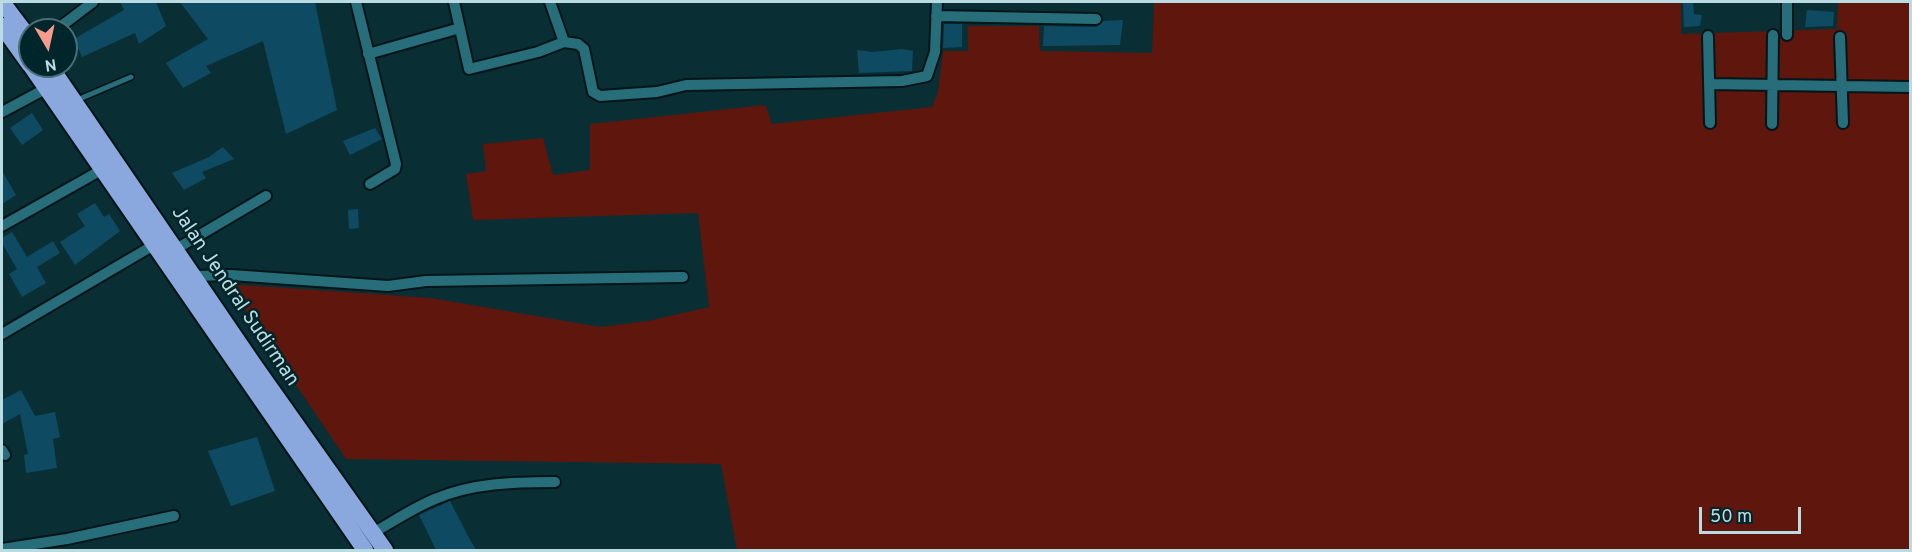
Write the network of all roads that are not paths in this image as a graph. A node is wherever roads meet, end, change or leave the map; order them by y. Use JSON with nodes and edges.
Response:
{"nodes":[{"id":1,"x":2,"y":2,"type":"edge"},
{"id":2,"x":93,"y":2,"type":"edge"},
{"id":3,"x":356,"y":2,"type":"edge"},
{"id":4,"x":454,"y":2,"type":"edge"},
{"id":5,"x":550,"y":2,"type":"edge"},
{"id":6,"x":937,"y":2,"type":"edge"},
{"id":7,"x":1787,"y":2,"type":"edge"},
{"id":8,"x":936,"y":16,"type":"junction"},
{"id":9,"x":72,"y":18,"type":"edge"},
{"id":10,"x":1096,"y":19,"type":"dead end"},
{"id":11,"x":18,"y":23,"type":"edge"},
{"id":12,"x":460,"y":28,"type":"junction"},
{"id":13,"x":4,"y":33,"type":"edge"},
{"id":14,"x":1773,"y":35,"type":"dead end"},
{"id":15,"x":1787,"y":35,"type":"dead end"},
{"id":16,"x":1708,"y":36,"type":"dead end"},
{"id":17,"x":1840,"y":37,"type":"dead end"},
{"id":18,"x":564,"y":42,"type":"junction"},
{"id":19,"x":18,"y":48,"type":"edge"},
{"id":20,"x":368,"y":54,"type":"junction"},
{"id":21,"x":131,"y":76,"type":"dead end"},
{"id":22,"x":40,"y":78,"type":"edge"},
{"id":23,"x":59,"y":78,"type":"edge"},
{"id":24,"x":1709,"y":84,"type":"junction"},
{"id":25,"x":1772,"y":85,"type":"junction"},
{"id":26,"x":1841,"y":86,"type":"junction"},
{"id":27,"x":1911,"y":87,"type":"edge"},
{"id":28,"x":47,"y":88,"type":"junction"},
{"id":29,"x":76,"y":100,"type":"junction"},
{"id":30,"x":2,"y":112,"type":"edge"},
{"id":31,"x":1710,"y":123,"type":"dead end"},
{"id":32,"x":1843,"y":123,"type":"dead end"},
{"id":33,"x":1772,"y":124,"type":"dead end"},
{"id":34,"x":103,"y":169,"type":"junction"},
{"id":35,"x":370,"y":184,"type":"dead end"},
{"id":36,"x":266,"y":196,"type":"dead end"},
{"id":37,"x":2,"y":226,"type":"edge"},
{"id":38,"x":166,"y":243,"type":"junction"},
{"id":39,"x":195,"y":276,"type":"junction"},
{"id":40,"x":683,"y":277,"type":"dead end"},
{"id":41,"x":2,"y":334,"type":"edge"},
{"id":42,"x":555,"y":482,"type":"dead end"},
{"id":43,"x":174,"y":516,"type":"dead end"},
{"id":44,"x":373,"y":533,"type":"junction"},
{"id":45,"x":2,"y":549,"type":"edge"},
{"id":46,"x":365,"y":550,"type":"edge"},
{"id":47,"x":385,"y":550,"type":"edge"}],
"edges":[{"from":1,"to":11,"type":"highway"},
{"from":2,"to":9,"type":"street"},
{"from":3,"to":20,"type":"street"},
{"from":4,"to":12,"type":"street"},
{"from":5,"to":18,"type":"street"},
{"from":6,"to":8,"type":"street"},
{"from":7,"to":15,"type":"street"},
{"from":8,"to":10,"type":"street"},
{"from":8,"to":18,"type":"street"},
{"from":12,"to":18,"type":"street"},
{"from":12,"to":20,"type":"street"},
{"from":13,"to":19,"type":"highway","name":"Jalan Jendral Sudirman"},
{"from":14,"to":25,"type":"street"},
{"from":16,"to":24,"type":"street"},
{"from":17,"to":26,"type":"street"},
{"from":20,"to":35,"type":"street"},
{"from":21,"to":29,"type":"lane"},
{"from":22,"to":28,"type":"highway","name":"Jalan Jendral Sudirman"},
{"from":23,"to":29,"type":"highway","name":"Jalan Jendral Sudirman"},
{"from":24,"to":25,"type":"street"},
{"from":24,"to":31,"type":"street"},
{"from":25,"to":26,"type":"street"},
{"from":25,"to":33,"type":"street"},
{"from":26,"to":27,"type":"street"},
{"from":26,"to":32,"type":"street"},
{"from":28,"to":30,"type":"street"},
{"from":28,"to":34,"type":"highway","name":"Jalan Jendral Sudirman"},
{"from":29,"to":38,"type":"highway","name":"Jalan Jendral Sudirman"},
{"from":34,"to":37,"type":"street"},
{"from":34,"to":38,"type":"highway","name":"Jalan Jendral Sudirman"},
{"from":36,"to":38,"type":"street"},
{"from":38,"to":39,"type":"highway","name":"Jalan Jendral Sudirman"},
{"from":38,"to":41,"type":"street"},
{"from":38,"to":46,"type":"highway","name":"Jalan Jendral Sudirman"},
{"from":39,"to":40,"type":"street"},
{"from":39,"to":44,"type":"highway","name":"Jalan Jendral Sudirman"},
{"from":42,"to":44,"type":"street"},
{"from":43,"to":45,"type":"street"},
{"from":44,"to":47,"type":"highway","name":"Jalan Jendral Sudirman"}]}
